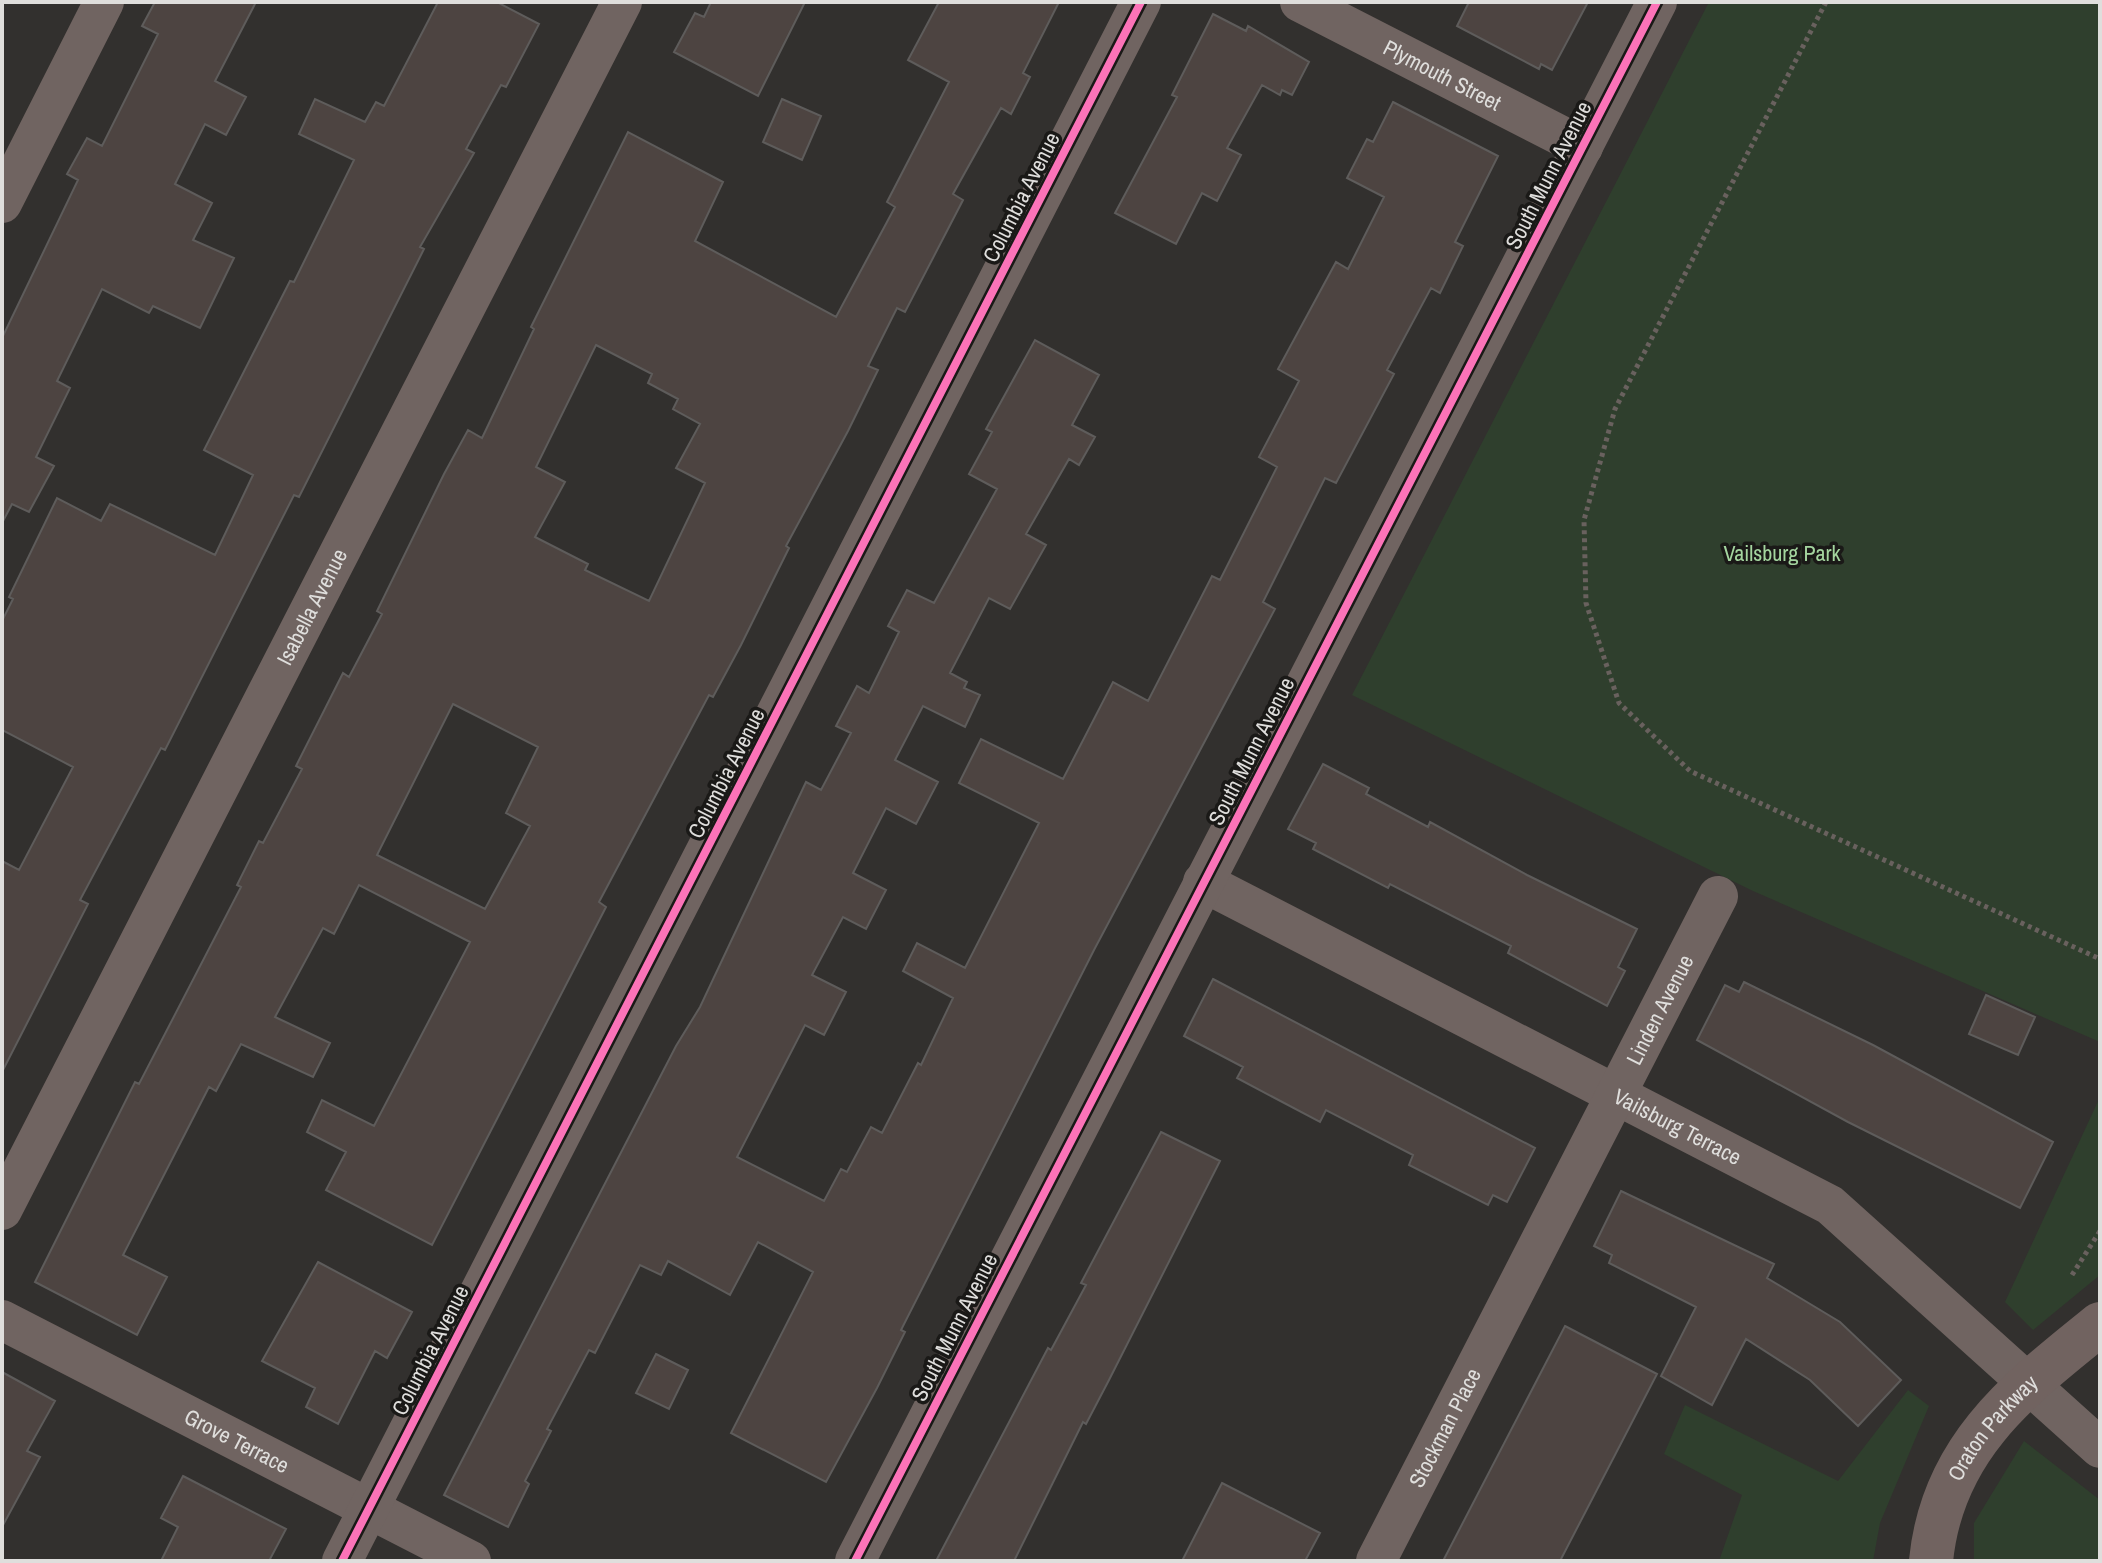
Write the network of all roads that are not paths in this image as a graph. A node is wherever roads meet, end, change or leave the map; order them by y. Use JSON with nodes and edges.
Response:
{"nodes":[{"id":1,"x":104,"y":2,"type":"edge"},
{"id":2,"x":622,"y":2,"type":"edge"},
{"id":3,"x":1141,"y":2,"type":"edge"},
{"id":4,"x":1300,"y":2,"type":"edge"},
{"id":5,"x":1657,"y":2,"type":"edge"},
{"id":6,"x":1583,"y":147,"type":"junction"},
{"id":7,"x":2,"y":203,"type":"edge"},
{"id":8,"x":1203,"y":882,"type":"junction"},
{"id":9,"x":1718,"y":896,"type":"dead end"},
{"id":10,"x":1615,"y":1093,"type":"junction"},
{"id":11,"x":2,"y":1210,"type":"edge"},
{"id":12,"x":1512,"y":1293,"type":"joint"},
{"id":13,"x":2,"y":1320,"type":"edge"},
{"id":14,"x":2100,"y":1324,"type":"edge"},
{"id":15,"x":2028,"y":1381,"type":"junction"},
{"id":16,"x":2100,"y":1448,"type":"edge"},
{"id":17,"x":369,"y":1509,"type":"junction"},
{"id":18,"x":342,"y":1561,"type":"edge"},
{"id":19,"x":471,"y":1561,"type":"edge"},
{"id":20,"x":855,"y":1561,"type":"edge"},
{"id":21,"x":1376,"y":1561,"type":"edge"},
{"id":22,"x":1931,"y":1561,"type":"edge"}],
"edges":[{"from":1,"to":7,"type":"street"},
{"from":2,"to":11,"type":"street","name":"Isabella Avenue"},
{"from":3,"to":17,"type":"street","name":"Columbia Avenue"},
{"from":4,"to":6,"type":"street","name":"Plymouth Street"},
{"from":5,"to":6,"type":"street","name":"South Munn Avenue"},
{"from":6,"to":8,"type":"street","name":"South Munn Avenue"},
{"from":8,"to":10,"type":"street","name":"Vailsburg Terrace"},
{"from":8,"to":20,"type":"street","name":"South Munn Avenue"},
{"from":9,"to":10,"type":"street","name":"Linden Avenue"},
{"from":10,"to":12,"type":"street","name":"Linden Avenue"},
{"from":10,"to":15,"type":"street","name":"Vailsburg Terrace"},
{"from":12,"to":21,"type":"street","name":"Stockman Place"},
{"from":13,"to":17,"type":"street","name":"Grove Terrace"},
{"from":14,"to":15,"type":"main road","name":"Oraton Parkway"},
{"from":15,"to":16,"type":"street","name":"Vailsburg Terrace"},
{"from":15,"to":22,"type":"main road","name":"Oraton Parkway"},
{"from":17,"to":18,"type":"street","name":"Columbia Avenue"},
{"from":17,"to":19,"type":"street","name":"Grove Terrace"}]}
